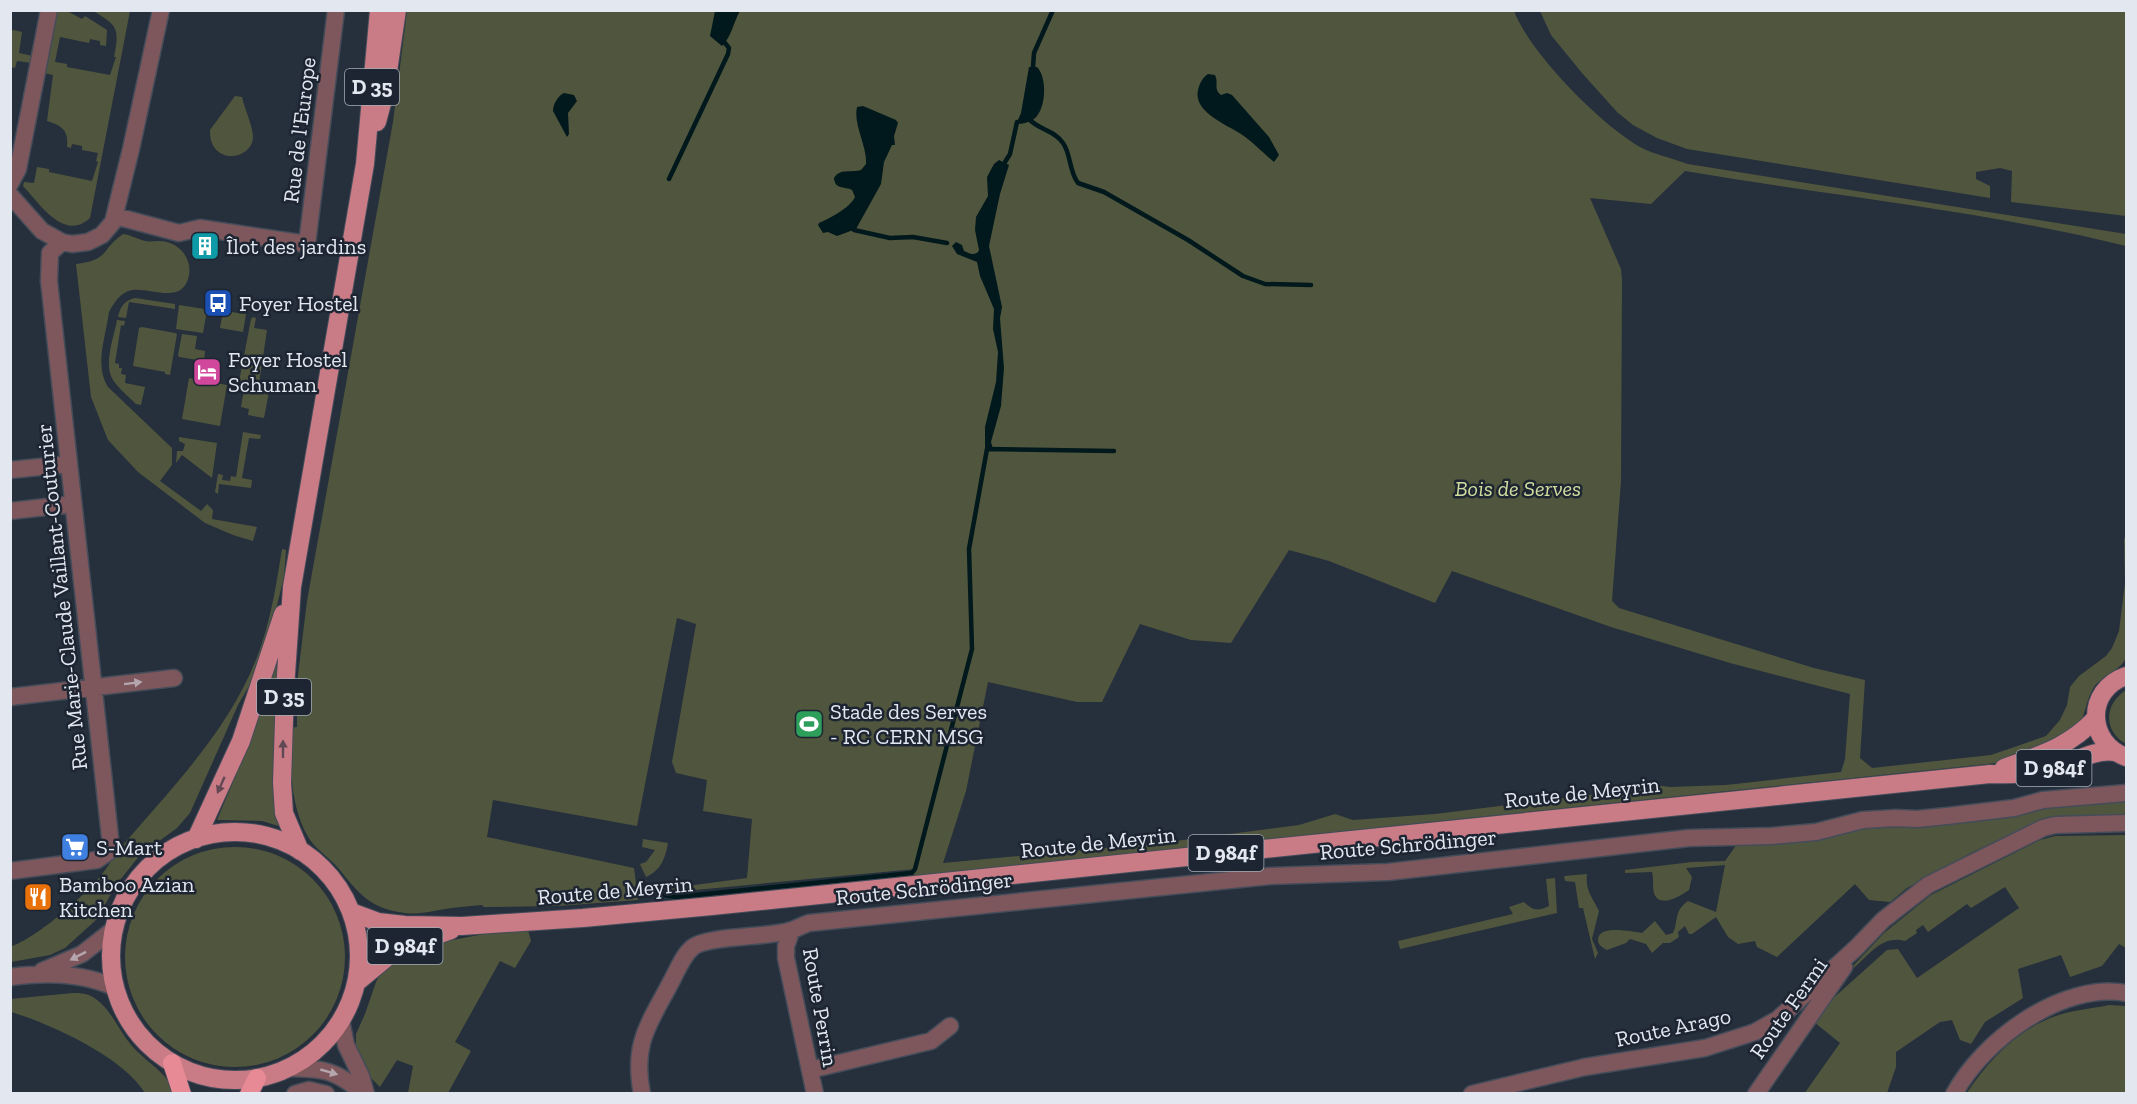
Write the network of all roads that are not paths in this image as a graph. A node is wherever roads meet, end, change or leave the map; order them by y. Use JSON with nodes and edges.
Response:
{"nodes":[{"id":1,"x":49,"y":10,"type":"edge"},
{"id":2,"x":161,"y":10,"type":"edge"},
{"id":3,"x":336,"y":10,"type":"edge"},
{"id":4,"x":392,"y":12,"type":"edge"},
{"id":5,"x":10,"y":184,"type":"edge"},
{"id":6,"x":10,"y":195,"type":"edge"},
{"id":7,"x":116,"y":216,"type":"junction"},
{"id":8,"x":62,"y":242,"type":"junction"},
{"id":9,"x":69,"y":464,"type":"junction"},
{"id":10,"x":10,"y":470,"type":"edge"},
{"id":11,"x":73,"y":504,"type":"junction"},
{"id":12,"x":10,"y":511,"type":"edge"},
{"id":13,"x":292,"y":587,"type":"junction"},
{"id":14,"x":2125,"y":675,"type":"edge"},
{"id":15,"x":174,"y":678,"type":"dead end"},
{"id":16,"x":93,"y":688,"type":"junction"},
{"id":17,"x":10,"y":697,"type":"edge"},
{"id":18,"x":2096,"y":718,"type":"junction"},
{"id":19,"x":2121,"y":755,"type":"edge"},
{"id":20,"x":1990,"y":774,"type":"junction"},
{"id":21,"x":2127,"y":793,"type":"edge"},
{"id":22,"x":2127,"y":823,"type":"edge"},
{"id":23,"x":196,"y":839,"type":"junction"},
{"id":24,"x":300,"y":851,"type":"junction"},
{"id":25,"x":10,"y":871,"type":"edge"},
{"id":26,"x":351,"y":912,"type":"junction"},
{"id":27,"x":462,"y":926,"type":"junction"},
{"id":28,"x":114,"y":929,"type":"junction"},
{"id":29,"x":792,"y":930,"type":"junction"},
{"id":30,"x":1856,"y":948,"type":"junction"},
{"id":31,"x":36,"y":974,"type":"junction"},
{"id":32,"x":10,"y":977,"type":"edge"},
{"id":33,"x":357,"y":982,"type":"junction"},
{"id":34,"x":114,"y":987,"type":"junction"},
{"id":35,"x":2127,"y":993,"type":"edge"},
{"id":36,"x":341,"y":1020,"type":"junction"},
{"id":37,"x":950,"y":1026,"type":"dead end"},
{"id":38,"x":172,"y":1063,"type":"junction"},
{"id":39,"x":287,"y":1068,"type":"junction"},
{"id":40,"x":810,"y":1070,"type":"junction"},
{"id":41,"x":253,"y":1086,"type":"edge"},
{"id":42,"x":182,"y":1094,"type":"edge"},
{"id":43,"x":295,"y":1094,"type":"edge"},
{"id":44,"x":326,"y":1094,"type":"edge"},
{"id":45,"x":365,"y":1094,"type":"edge"},
{"id":46,"x":642,"y":1094,"type":"edge"},
{"id":47,"x":815,"y":1094,"type":"edge"},
{"id":48,"x":1472,"y":1094,"type":"edge"},
{"id":49,"x":1756,"y":1094,"type":"edge"},
{"id":50,"x":1954,"y":1094,"type":"edge"}],
"edges":[{"from":1,"to":5,"type":"street"},
{"from":2,"to":7,"type":"street"},
{"from":3,"to":7,"type":"street","name":"Rue de l'Europe"},
{"from":4,"to":13,"type":"main road","number":"D 35"},
{"from":6,"to":8,"type":"street"},
{"from":7,"to":8,"type":"street"},
{"from":8,"to":9,"type":"street","name":"Rue Marie-Claude Vaillant-Couturier"},
{"from":9,"to":10,"type":"street"},
{"from":9,"to":11,"type":"street","name":"Rue Marie-Claude Vaillant-Couturier"},
{"from":11,"to":12,"type":"street"},
{"from":11,"to":16,"type":"street","name":"Rue Marie-Claude Vaillant-Couturier"},
{"from":13,"to":23,"type":"main road","number":"D 35","one_way":true},
{"from":24,"to":13,"type":"main road","number":"D 35","one_way":true},
{"from":14,"to":18,"type":"main road"},
{"from":16,"to":15,"type":"street","one_way":true},
{"from":16,"to":17,"type":"street"},
{"from":16,"to":25,"type":"street","name":"Rue Marie-Claude Vaillant-Couturier"},
{"from":18,"to":19,"type":"main road"},
{"from":18,"to":20,"type":"main road","name":"Route de Meyrin","number":"D 984f"},
{"from":19,"to":20,"type":"main road","name":"Route de Meyrin","number":"D 984f"},
{"from":20,"to":27,"type":"main road","name":"Route de Meyrin","number":"D 984f"},
{"from":21,"to":29,"type":"street","name":"Route Schrödinger"},
{"from":22,"to":30,"type":"street"},
{"from":23,"to":24,"type":"main road"},
{"from":23,"to":28,"type":"main road"},
{"from":24,"to":26,"type":"main road"},
{"from":26,"to":27,"type":"main road","name":"Route de Meyrin","number":"D 984f"},
{"from":26,"to":33,"type":"main road"},
{"from":27,"to":33,"type":"main road","name":"Route de Meyrin","number":"D 984f"},
{"from":28,"to":31,"type":"street","one_way":true},
{"from":28,"to":34,"type":"main road"},
{"from":29,"to":40,"type":"street","name":"Route Perrin"},
{"from":29,"to":46,"type":"street","name":"Route Schrödinger"},
{"from":30,"to":48,"type":"street","name":"Route Arago"},
{"from":30,"to":49,"type":"street","name":"Route Fermi"},
{"from":31,"to":32,"type":"street"},
{"from":31,"to":34,"type":"street"},
{"from":33,"to":36,"type":"main road"},
{"from":34,"to":38,"type":"main road"},
{"from":35,"to":50,"type":"street"},
{"from":36,"to":39,"type":"main road"},
{"from":36,"to":45,"type":"street"},
{"from":37,"to":40,"type":"street"},
{"from":38,"to":41,"type":"main road"},
{"from":38,"to":42,"type":"highway"},
{"from":39,"to":41,"type":"main road"},
{"from":39,"to":45,"type":"street","one_way":true},
{"from":40,"to":47,"type":"street","name":"Route Perrin"},
{"from":43,"to":44,"type":"street"}]}
